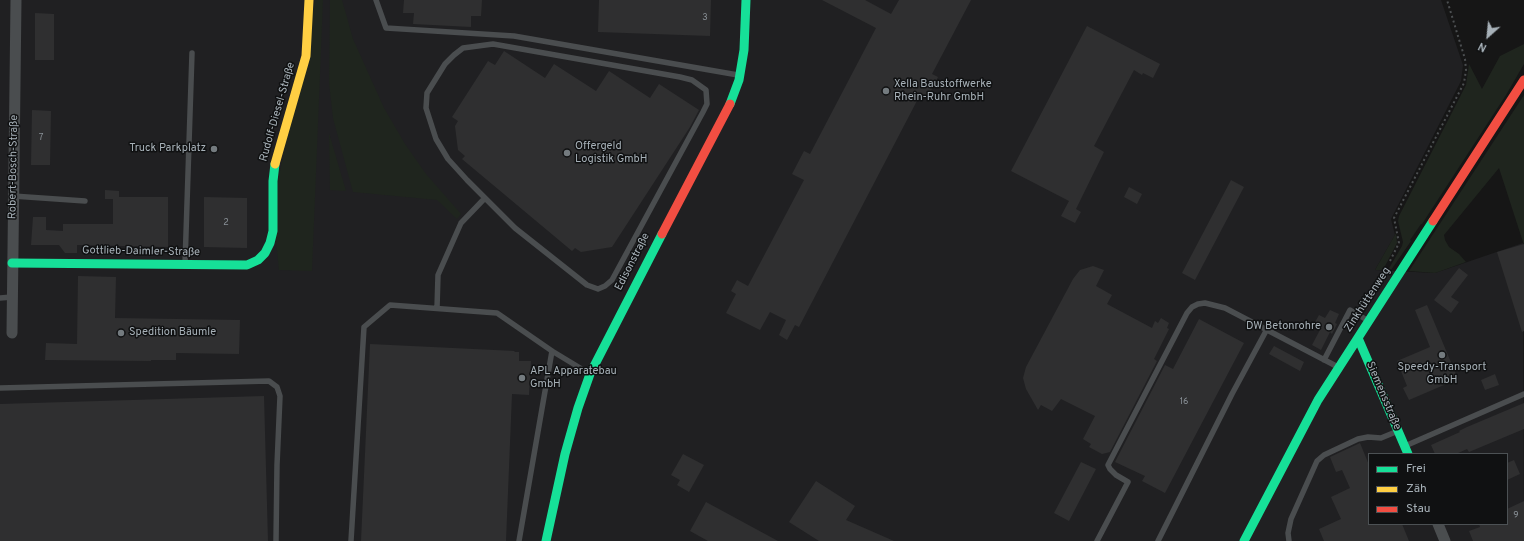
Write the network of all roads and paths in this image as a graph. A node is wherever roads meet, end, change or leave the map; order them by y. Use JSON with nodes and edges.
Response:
{"nodes":[{"id":1,"x":16,"y":0,"type":"edge"},
{"id":2,"x":309,"y":0,"type":"edge"},
{"id":3,"x":376,"y":0,"type":"edge"},
{"id":4,"x":746,"y":0,"type":"edge"},
{"id":5,"x":1447,"y":0,"type":"edge"},
{"id":6,"x":192,"y":53,"type":"dead end"},
{"id":7,"x":740,"y":76,"type":"junction"},
{"id":8,"x":1524,"y":80,"type":"edge"},
{"id":9,"x":13,"y":196,"type":"junction"},
{"id":10,"x":485,"y":198,"type":"junction"},
{"id":11,"x":85,"y":201,"type":"dead end"},
{"id":12,"x":265,"y":253,"type":"joint"},
{"id":13,"x":1390,"y":261,"type":"dead end"},
{"id":14,"x":12,"y":263,"type":"junction"},
{"id":15,"x":185,"y":264,"type":"junction"},
{"id":16,"x":12,"y":297,"type":"junction"},
{"id":17,"x":0,"y":298,"type":"edge"},
{"id":18,"x":437,"y":308,"type":"junction"},
{"id":19,"x":1369,"y":322,"type":"junction"},
{"id":20,"x":1266,"y":331,"type":"junction"},
{"id":21,"x":12,"y":333,"type":"dead end"},
{"id":22,"x":1358,"y":338,"type":"junction"},
{"id":23,"x":552,"y":351,"type":"junction"},
{"id":24,"x":1324,"y":360,"type":"junction"},
{"id":25,"x":1338,"y":368,"type":"junction"},
{"id":26,"x":590,"y":374,"type":"junction"},
{"id":27,"x":0,"y":388,"type":"edge"},
{"id":28,"x":1524,"y":394,"type":"edge"},
{"id":29,"x":1398,"y":430,"type":"junction"},
{"id":30,"x":1406,"y":450,"type":"edge"},
{"id":31,"x":1438,"y":525,"type":"edge"},
{"id":32,"x":276,"y":541,"type":"edge"},
{"id":33,"x":351,"y":541,"type":"edge"},
{"id":34,"x":519,"y":541,"type":"edge"},
{"id":35,"x":546,"y":541,"type":"edge"},
{"id":36,"x":1097,"y":541,"type":"edge"},
{"id":37,"x":1158,"y":541,"type":"edge"},
{"id":38,"x":1244,"y":541,"type":"edge"},
{"id":39,"x":1289,"y":541,"type":"edge"},
{"id":40,"x":1445,"y":541,"type":"edge"}],
"edges":[{"from":1,"to":9,"type":"street","name":"Robert-Bosch-Straße"},
{"from":2,"to":12,"type":"street","name":"Rudolf-Diesel-Straße"},
{"from":3,"to":7,"type":"lane"},
{"from":4,"to":7,"type":"street","name":"Edisonstraße"},
{"from":5,"to":13,"type":"path"},
{"from":6,"to":15,"type":"lane"},
{"from":7,"to":26,"type":"street","name":"Edisonstraße"},
{"from":8,"to":19,"type":"street","name":"Zinkhüttenweg"},
{"from":9,"to":11,"type":"lane"},
{"from":9,"to":14,"type":"street","name":"Robert-Bosch-Straße"},
{"from":10,"to":10,"type":"lane"},
{"from":10,"to":18,"type":"lane"},
{"from":12,"to":15,"type":"street","name":"Gottlieb-Daimler-Straße"},
{"from":14,"to":15,"type":"street","name":"Gottlieb-Daimler-Straße"},
{"from":14,"to":16,"type":"street","name":"Robert-Bosch-Straße"},
{"from":16,"to":17,"type":"lane"},
{"from":16,"to":21,"type":"street","name":"Robert-Bosch-Straße"},
{"from":18,"to":23,"type":"lane"},
{"from":18,"to":33,"type":"lane"},
{"from":19,"to":22,"type":"street","name":"Zinkhüttenweg"},
{"from":19,"to":24,"type":"lane"},
{"from":20,"to":24,"type":"lane"},
{"from":20,"to":36,"type":"lane"},
{"from":20,"to":37,"type":"lane"},
{"from":22,"to":25,"type":"street","name":"Zinkhüttenweg"},
{"from":22,"to":29,"type":"street","name":"Siemensstraße"},
{"from":23,"to":26,"type":"lane"},
{"from":23,"to":34,"type":"lane"},
{"from":24,"to":25,"type":"lane"},
{"from":25,"to":38,"type":"street","name":"Zinkhüttenweg"},
{"from":26,"to":35,"type":"street","name":"Edisonstraße"},
{"from":27,"to":32,"type":"lane"},
{"from":28,"to":30,"type":"lane"},
{"from":29,"to":30,"type":"street","name":"Siemensstraße"},
{"from":29,"to":39,"type":"lane"},
{"from":31,"to":40,"type":"street"}]}
